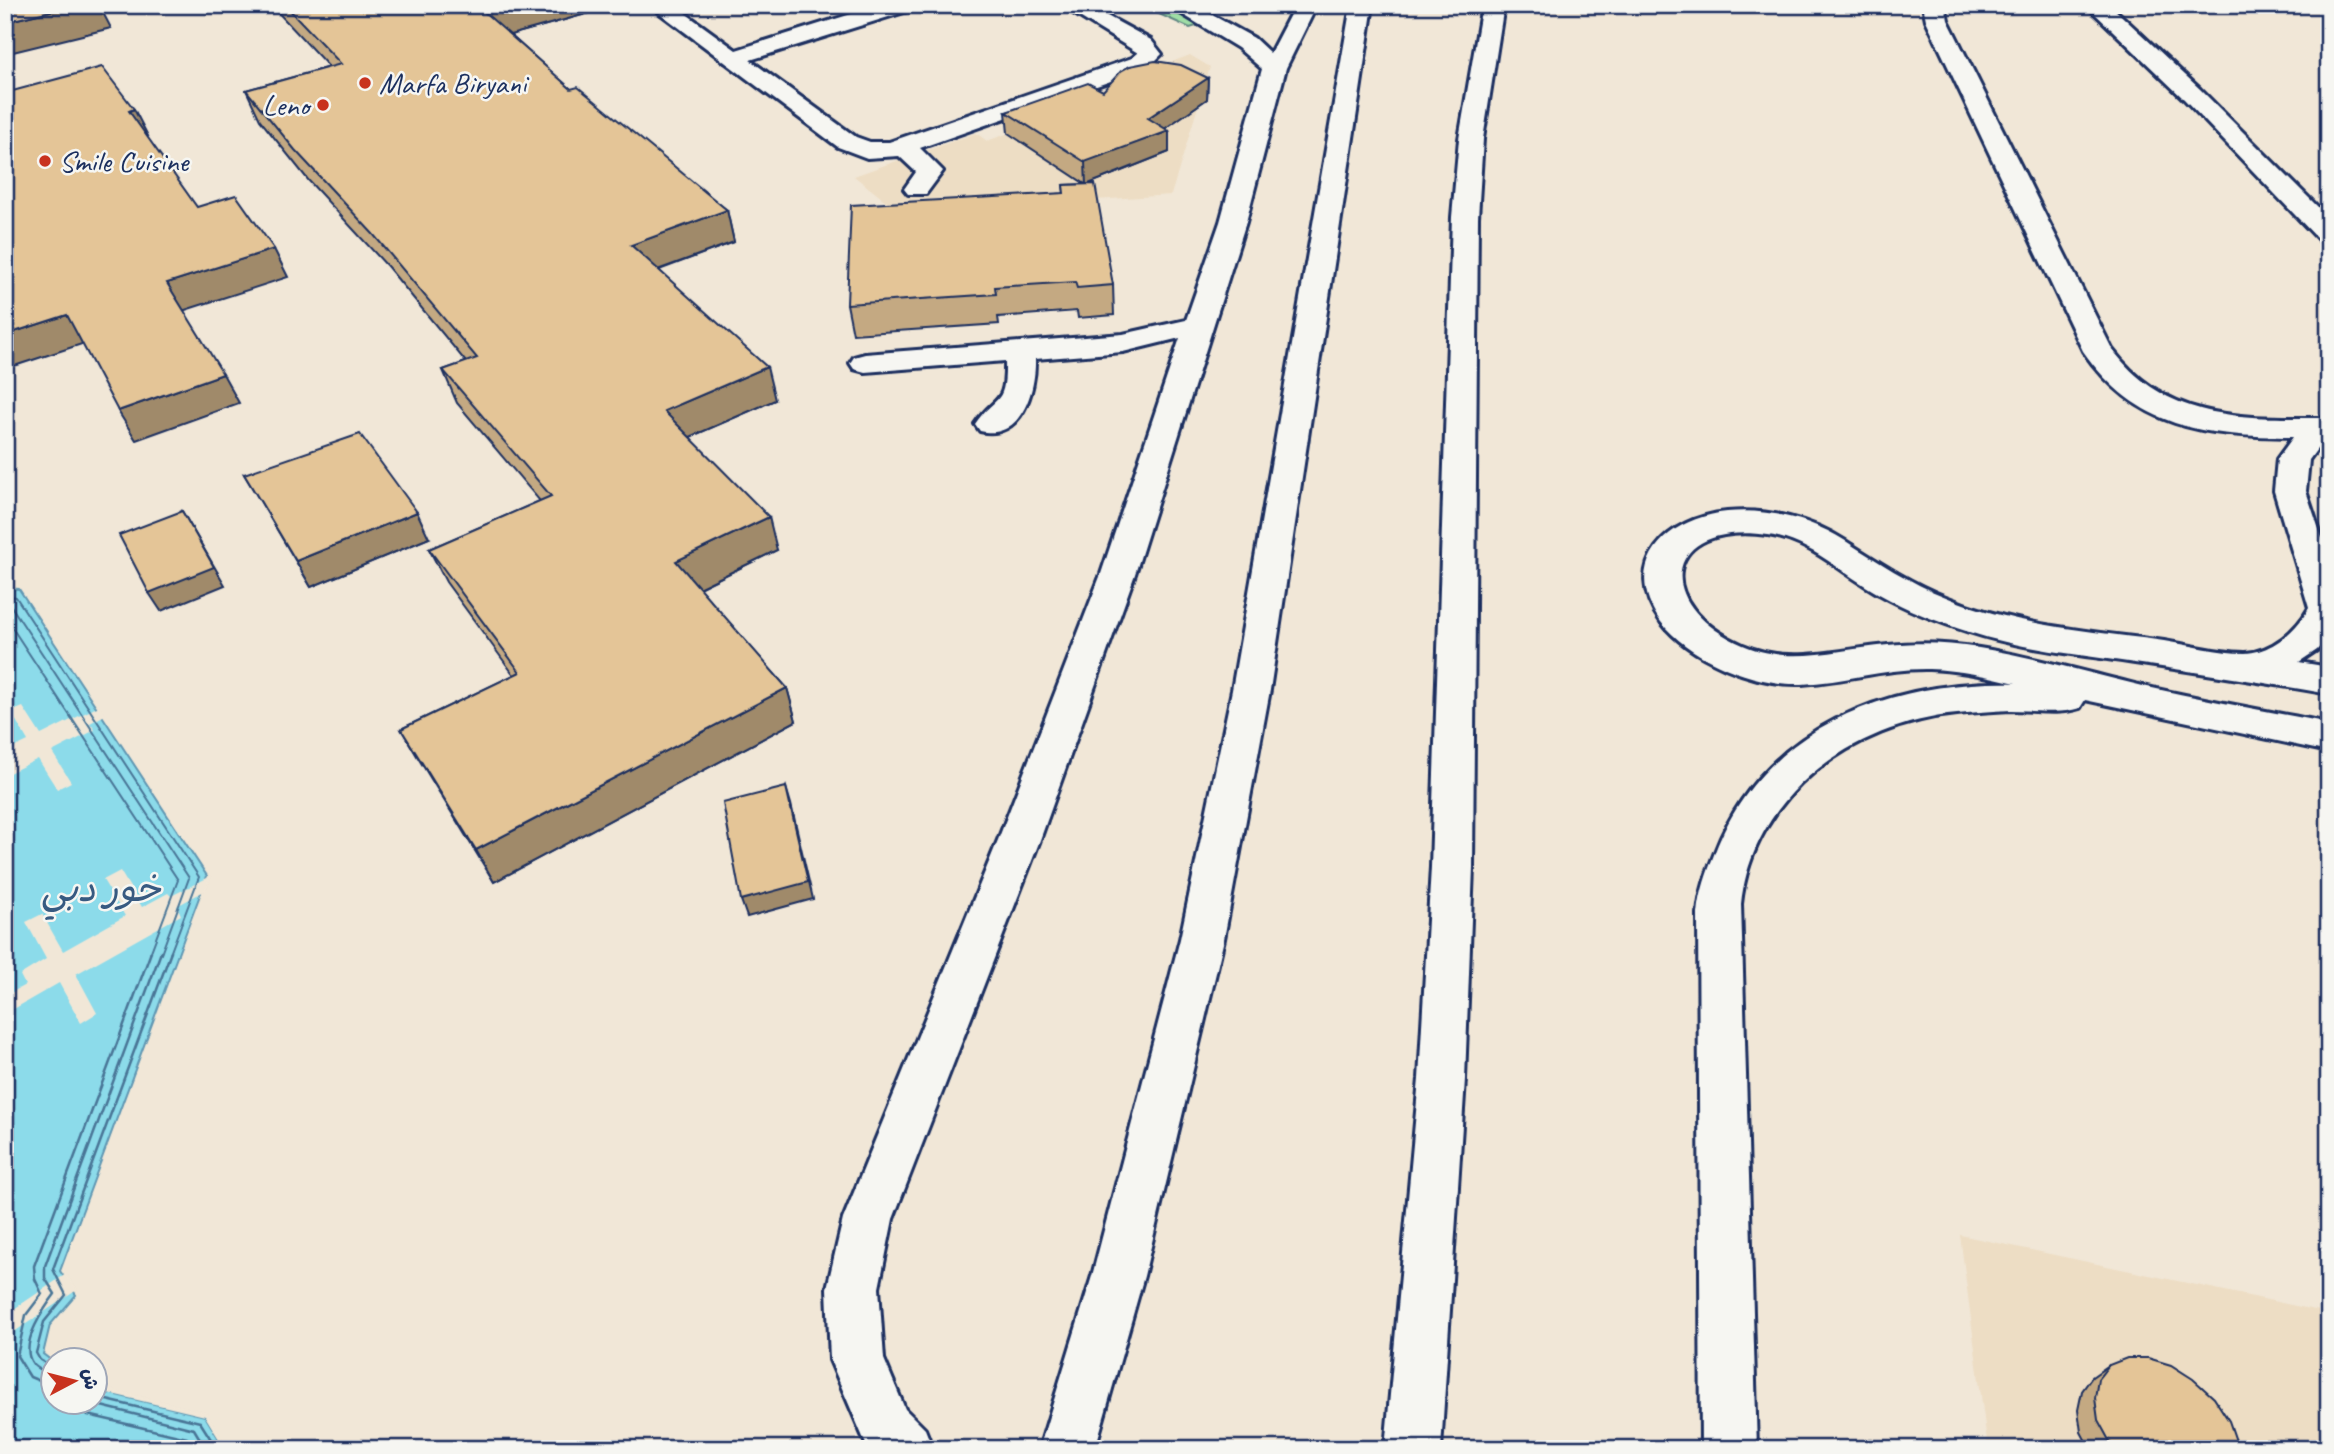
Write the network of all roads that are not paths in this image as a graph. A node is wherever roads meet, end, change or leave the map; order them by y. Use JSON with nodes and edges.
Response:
{"nodes":[{"id":1,"x":660,"y":5,"type":"edge"},
{"id":2,"x":826,"y":5,"type":"edge"},
{"id":3,"x":903,"y":5,"type":"edge"},
{"id":4,"x":1071,"y":5,"type":"edge"},
{"id":5,"x":1178,"y":5,"type":"edge"},
{"id":6,"x":1189,"y":5,"type":"edge"},
{"id":7,"x":1210,"y":5,"type":"edge"},
{"id":8,"x":1306,"y":5,"type":"edge"},
{"id":9,"x":1362,"y":5,"type":"edge"},
{"id":10,"x":1490,"y":8,"type":"edge"},
{"id":11,"x":1931,"y":10,"type":"edge"},
{"id":12,"x":2105,"y":10,"type":"edge"},
{"id":13,"x":850,"y":22,"type":"junction"},
{"id":14,"x":733,"y":58,"type":"junction"},
{"id":15,"x":1274,"y":68,"type":"junction"},
{"id":16,"x":904,"y":147,"type":"junction"},
{"id":17,"x":917,"y":189,"type":"dead end"},
{"id":18,"x":2329,"y":234,"type":"edge"},
{"id":19,"x":1191,"y":347,"type":"junction"},
{"id":20,"x":1020,"y":352,"type":"junction"},
{"id":21,"x":865,"y":363,"type":"dead end"},
{"id":22,"x":991,"y":424,"type":"dead end"},
{"id":23,"x":2254,"y":427,"type":"junction"},
{"id":24,"x":2319,"y":428,"type":"edge"},
{"id":25,"x":2290,"y":491,"type":"junction"},
{"id":26,"x":2327,"y":612,"type":"edge"},
{"id":27,"x":2246,"y":666,"type":"junction"},
{"id":28,"x":2329,"y":681,"type":"edge"},
{"id":29,"x":2161,"y":704,"type":"junction"},
{"id":30,"x":2329,"y":738,"type":"edge"},
{"id":31,"x":905,"y":1449,"type":"edge"},
{"id":32,"x":1067,"y":1449,"type":"edge"},
{"id":33,"x":1413,"y":1449,"type":"edge"},
{"id":34,"x":1729,"y":1449,"type":"edge"}],
"edges":[{"from":1,"to":14,"type":"street"},
{"from":2,"to":13,"type":"street"},
{"from":3,"to":13,"type":"street"},
{"from":4,"to":16,"type":"street"},
{"from":5,"to":15,"type":"street"},
{"from":6,"to":7,"type":"street"},
{"from":8,"to":15,"type":"street"},
{"from":9,"to":32,"type":"street"},
{"from":10,"to":33,"type":"street"},
{"from":11,"to":23,"type":"street"},
{"from":12,"to":18,"type":"street"},
{"from":13,"to":14,"type":"street"},
{"from":14,"to":16,"type":"street"},
{"from":15,"to":19,"type":"street"},
{"from":16,"to":17,"type":"street"},
{"from":19,"to":20,"type":"street"},
{"from":19,"to":31,"type":"street"},
{"from":20,"to":21,"type":"street"},
{"from":20,"to":22,"type":"street"},
{"from":23,"to":24,"type":"street"},
{"from":23,"to":25,"type":"street"},
{"from":24,"to":25,"type":"street"},
{"from":25,"to":26,"type":"street"},
{"from":26,"to":27,"type":"street"},
{"from":27,"to":28,"type":"street"},
{"from":27,"to":29,"type":"street"},
{"from":29,"to":30,"type":"street"},
{"from":29,"to":34,"type":"street"}]}
